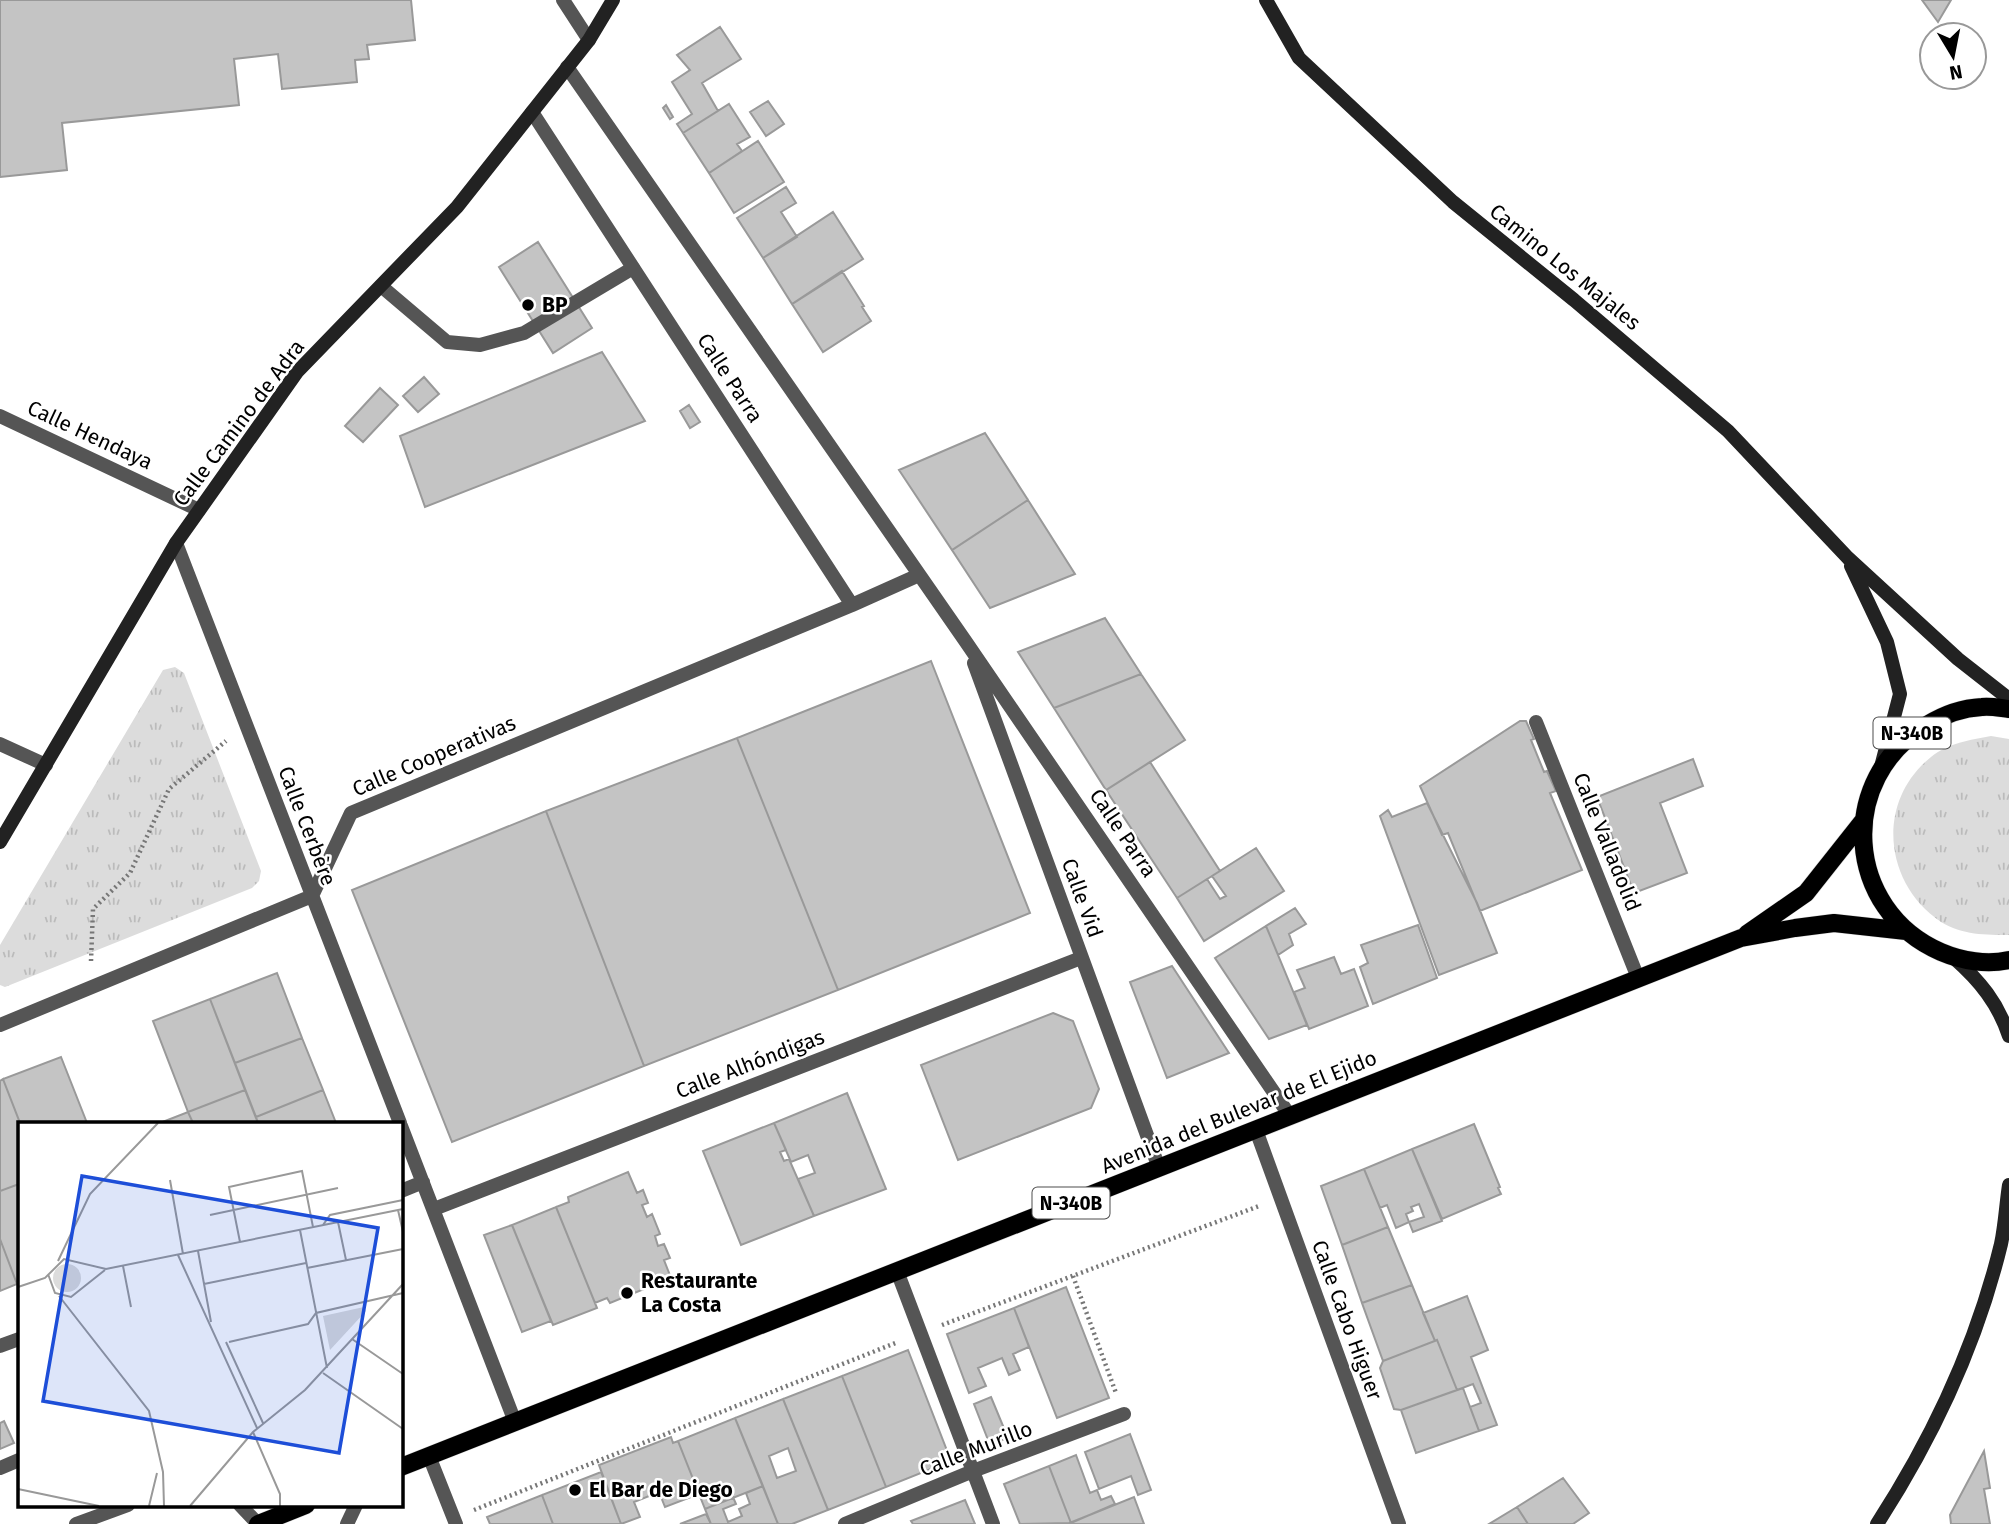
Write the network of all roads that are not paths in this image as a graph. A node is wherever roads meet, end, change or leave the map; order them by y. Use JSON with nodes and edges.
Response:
{"nodes":[{"id":1,"x":563,"y":0,"type":"edge"},
{"id":2,"x":613,"y":0,"type":"edge"},
{"id":3,"x":1266,"y":0,"type":"edge"},
{"id":4,"x":589,"y":40,"type":"junction"},
{"id":5,"x":567,"y":67,"type":"junction"},
{"id":6,"x":532,"y":112,"type":"junction"},
{"id":7,"x":633,"y":268,"type":"junction"},
{"id":8,"x":381,"y":286,"type":"junction"},
{"id":9,"x":0,"y":416,"type":"edge"},
{"id":10,"x":199,"y":510,"type":"junction"},
{"id":11,"x":176,"y":543,"type":"junction"},
{"id":12,"x":1847,"y":558,"type":"junction"},
{"id":13,"x":919,"y":575,"type":"junction"},
{"id":14,"x":852,"y":605,"type":"junction"},
{"id":15,"x":967,"y":642,"type":"junction"},
{"id":16,"x":2009,"y":699,"type":"edge"},
{"id":17,"x":2009,"y":709,"type":"edge"},
{"id":18,"x":1536,"y":722,"type":"dead end"},
{"id":19,"x":0,"y":744,"type":"edge"},
{"id":20,"x":46,"y":765,"type":"junction"},
{"id":21,"x":1881,"y":767,"type":"junction"},
{"id":22,"x":1863,"y":821,"type":"junction"},
{"id":23,"x":0,"y":842,"type":"edge"},
{"id":24,"x":312,"y":896,"type":"junction"},
{"id":25,"x":1906,"y":931,"type":"junction"},
{"id":26,"x":1741,"y":938,"type":"junction"},
{"id":27,"x":1082,"y":958,"type":"junction"},
{"id":28,"x":1954,"y":958,"type":"junction"},
{"id":29,"x":2009,"y":960,"type":"edge"},
{"id":30,"x":1638,"y":978,"type":"junction"},
{"id":31,"x":0,"y":1025,"type":"edge"},
{"id":32,"x":2009,"y":1036,"type":"edge"},
{"id":33,"x":1290,"y":1116,"type":"junction"},
{"id":34,"x":399,"y":1122,"type":"edge"},
{"id":35,"x":402,"y":1129,"type":"edge"},
{"id":36,"x":1256,"y":1130,"type":"junction"},
{"id":37,"x":1159,"y":1168,"type":"junction"},
{"id":38,"x":423,"y":1182,"type":"junction"},
{"id":39,"x":2009,"y":1185,"type":"edge"},
{"id":40,"x":402,"y":1191,"type":"edge"},
{"id":41,"x":433,"y":1209,"type":"junction"},
{"id":42,"x":897,"y":1271,"type":"junction"},
{"id":43,"x":18,"y":1339,"type":"edge"},
{"id":44,"x":0,"y":1346,"type":"edge"},
{"id":45,"x":1124,"y":1414,"type":"road end"},
{"id":46,"x":515,"y":1422,"type":"junction"},
{"id":47,"x":429,"y":1456,"type":"junction"},
{"id":48,"x":18,"y":1460,"type":"edge"},
{"id":49,"x":402,"y":1467,"type":"edge"},
{"id":50,"x":0,"y":1468,"type":"edge"},
{"id":51,"x":973,"y":1471,"type":"junction"},
{"id":52,"x":125,"y":1506,"type":"edge"},
{"id":53,"x":242,"y":1506,"type":"edge"},
{"id":54,"x":303,"y":1506,"type":"edge"},
{"id":55,"x":356,"y":1506,"type":"edge"},
{"id":56,"x":264,"y":1518,"type":"edge"},
{"id":57,"x":455,"y":1521,"type":"edge"},
{"id":58,"x":76,"y":1524,"type":"edge"},
{"id":59,"x":347,"y":1524,"type":"edge"},
{"id":60,"x":845,"y":1524,"type":"edge"},
{"id":61,"x":993,"y":1524,"type":"edge"},
{"id":62,"x":1399,"y":1524,"type":"edge"},
{"id":63,"x":1877,"y":1524,"type":"edge"}],
"edges":[{"from":1,"to":4,"type":"street"},
{"from":2,"to":4,"type":"main road","name":"Calle Camino de Adra"},
{"from":3,"to":12,"type":"main road","name":"Camino Los Majales"},
{"from":4,"to":5,"type":"main road","name":"Calle Camino de Adra"},
{"from":5,"to":6,"type":"main road","name":"Calle Camino de Adra"},
{"from":5,"to":13,"type":"street","name":"Calle Parra"},
{"from":6,"to":7,"type":"street","name":"Calle Parra"},
{"from":6,"to":8,"type":"main road","name":"Calle Camino de Adra"},
{"from":7,"to":8,"type":"street"},
{"from":7,"to":14,"type":"street","name":"Calle Parra"},
{"from":8,"to":10,"type":"main road","name":"Calle Camino de Adra"},
{"from":9,"to":10,"type":"street","name":"Calle Hendaya"},
{"from":10,"to":11,"type":"main road","name":"Calle Camino de Adra"},
{"from":11,"to":20,"type":"main road","name":"Calle Camino de Adra"},
{"from":11,"to":24,"type":"street","name":"Calle Cerbère"},
{"from":12,"to":16,"type":"main road"},
{"from":12,"to":21,"type":"main road"},
{"from":13,"to":14,"type":"street"},
{"from":13,"to":15,"type":"street","name":"Calle Parra"},
{"from":14,"to":24,"type":"street","name":"Calle Cooperativas"},
{"from":15,"to":27,"type":"street","name":"Calle Vid"},
{"from":15,"to":33,"type":"street","name":"Calle Parra"},
{"from":17,"to":21,"type":"main road","number":"N-340B"},
{"from":18,"to":30,"type":"street","name":"Calle Valladolid"},
{"from":19,"to":20,"type":"street"},
{"from":20,"to":23,"type":"main road","name":"Calle Camino de Adra"},
{"from":21,"to":22,"type":"main road","number":"N-340B"},
{"from":22,"to":25,"type":"main road","number":"N-340B"},
{"from":22,"to":26,"type":"main road","number":"N-340B"},
{"from":24,"to":31,"type":"street"},
{"from":24,"to":34,"type":"street","name":"Calle Cerbère"},
{"from":25,"to":26,"type":"main road","number":"N-340B"},
{"from":25,"to":28,"type":"main road","number":"N-340B"},
{"from":26,"to":30,"type":"main road","name":"Avenida del Bulevar de El Ejido","number":"N-340B"},
{"from":27,"to":37,"type":"street","name":"Calle Vid"},
{"from":27,"to":41,"type":"street","name":"Calle Alhóndigas"},
{"from":28,"to":29,"type":"main road","number":"N-340B"},
{"from":28,"to":32,"type":"main road"},
{"from":30,"to":33,"type":"main road","name":"Avenida del Bulevar de El Ejido","number":"N-340B"},
{"from":33,"to":36,"type":"main road","name":"Avenida del Bulevar de El Ejido","number":"N-340B"},
{"from":35,"to":38,"type":"street","name":"Calle Cerbère"},
{"from":36,"to":37,"type":"main road","name":"Avenida del Bulevar de El Ejido","number":"N-340B"},
{"from":36,"to":62,"type":"street","name":"Calle Cabo Higuer"},
{"from":37,"to":42,"type":"main road","name":"Avenida del Bulevar de El Ejido","number":"N-340B"},
{"from":38,"to":40,"type":"street"},
{"from":38,"to":41,"type":"street","name":"Calle Cerbère"},
{"from":39,"to":63,"type":"main road"},
{"from":41,"to":46,"type":"street","name":"Calle Cerbère"},
{"from":42,"to":46,"type":"main road","name":"Avenida del Bulevar de El Ejido","number":"N-340B"},
{"from":42,"to":51,"type":"street"},
{"from":43,"to":44,"type":"street"},
{"from":45,"to":51,"type":"street","name":"Calle Murillo"},
{"from":46,"to":47,"type":"main road","name":"Avenida del Bulevar de El Ejido","number":"N-340B"},
{"from":47,"to":49,"type":"main road","name":"Avenida del Bulevar de El Ejido","number":"N-340B"},
{"from":47,"to":57,"type":"street"},
{"from":48,"to":50,"type":"street"},
{"from":51,"to":60,"type":"street","name":"Calle Murillo"},
{"from":51,"to":61,"type":"street"},
{"from":52,"to":58,"type":"street"},
{"from":53,"to":56,"type":"street"},
{"from":54,"to":56,"type":"main road"},
{"from":55,"to":59,"type":"street"}]}
